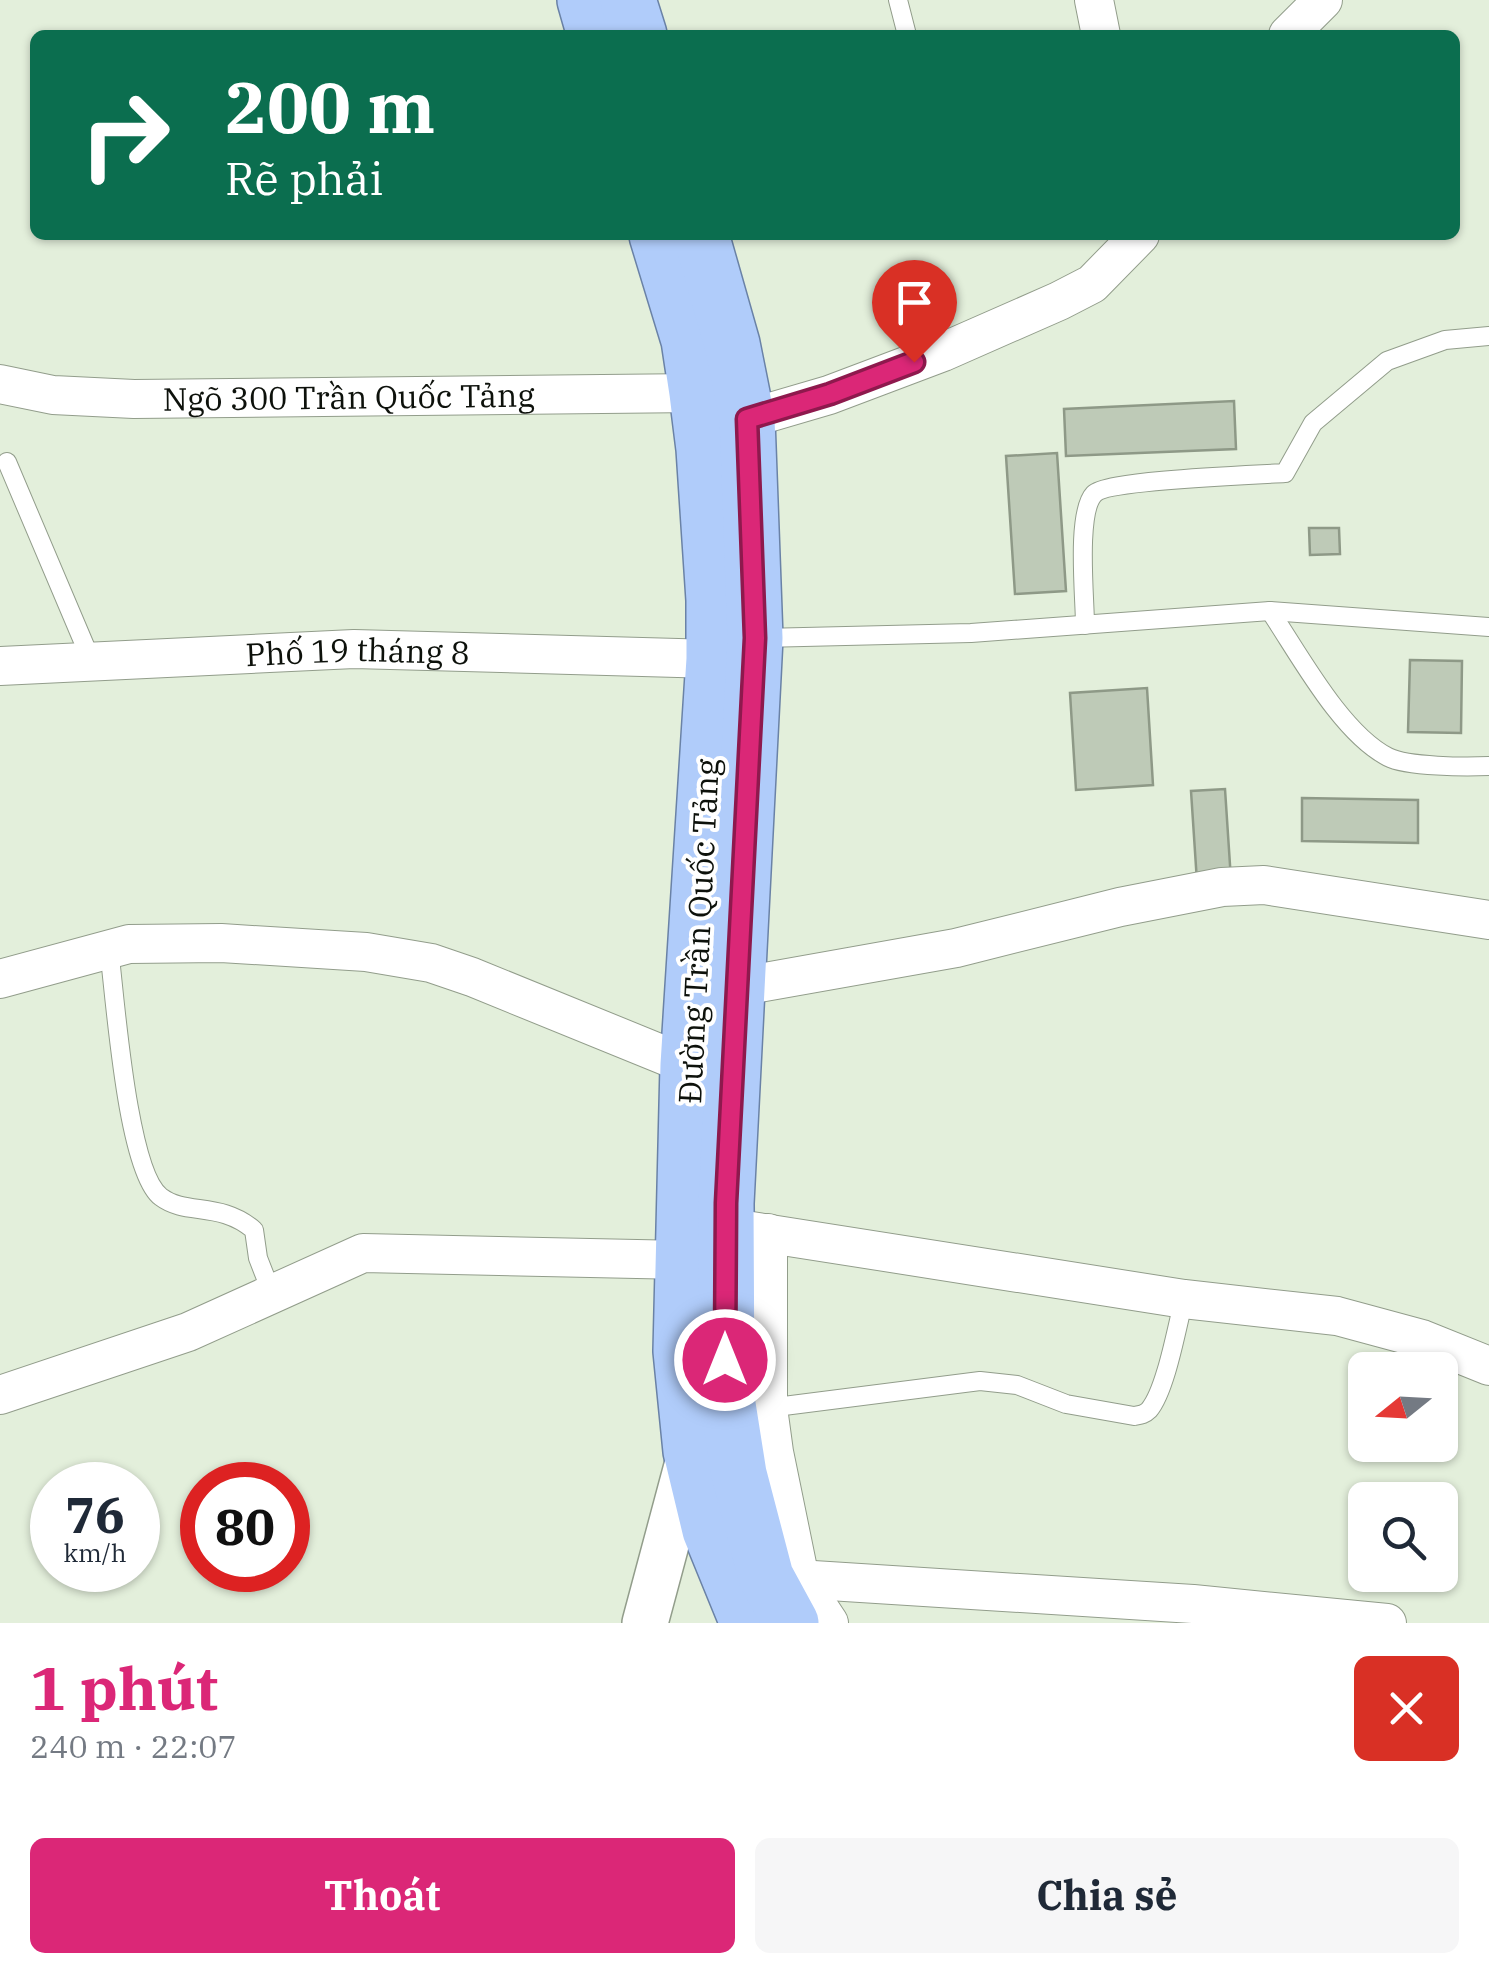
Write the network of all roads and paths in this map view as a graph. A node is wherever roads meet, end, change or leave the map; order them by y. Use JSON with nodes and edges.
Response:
{"nodes":[{"id":1,"x":585,"y":0,"type":"edge"},
{"id":2,"x":628,"y":0,"type":"edge"},
{"id":3,"x":898,"y":0,"type":"edge"},
{"id":4,"x":1094,"y":0,"type":"edge"},
{"id":5,"x":1322,"y":0,"type":"edge"},
{"id":6,"x":594,"y":30,"type":"edge"},
{"id":7,"x":637,"y":30,"type":"edge"},
{"id":8,"x":906,"y":30,"type":"edge"},
{"id":9,"x":1100,"y":30,"type":"edge"},
{"id":10,"x":1293,"y":30,"type":"edge"},
{"id":11,"x":659,"y":240,"type":"edge"},
{"id":12,"x":701,"y":240,"type":"edge"},
{"id":13,"x":1135,"y":240,"type":"edge"},
{"id":14,"x":1489,"y":336,"type":"edge"},
{"id":15,"x":0,"y":384,"type":"edge"},
{"id":16,"x":697,"y":393,"type":"junction"},
{"id":17,"x":747,"y":419,"type":"junction"},
{"id":18,"x":7,"y":462,"type":"dead end"},
{"id":19,"x":1270,"y":611,"type":"junction"},
{"id":20,"x":1086,"y":625,"type":"junction"},
{"id":21,"x":1489,"y":627,"type":"edge"},
{"id":22,"x":734,"y":648,"type":"junction"},
{"id":23,"x":91,"y":660,"type":"junction"},
{"id":24,"x":0,"y":666,"type":"edge"},
{"id":25,"x":1489,"y":766,"type":"edge"},
{"id":26,"x":1489,"y":920,"type":"edge"},
{"id":27,"x":109,"y":949,"type":"junction"},
{"id":28,"x":0,"y":979,"type":"edge"},
{"id":29,"x":737,"y":988,"type":"junction"},
{"id":30,"x":688,"y":1064,"type":"junction"},
{"id":31,"x":726,"y":1240,"type":"junction"},
{"id":32,"x":272,"y":1294,"type":"junction"},
{"id":33,"x":1184,"y":1299,"type":"junction"},
{"id":34,"x":1489,"y":1366,"type":"edge"},
{"id":35,"x":0,"y":1395,"type":"edge"},
{"id":36,"x":768,"y":1408,"type":"junction"},
{"id":37,"x":691,"y":1451,"type":"junction"},
{"id":38,"x":768,"y":1598,"type":"edge"},
{"id":39,"x":645,"y":1623,"type":"edge"},
{"id":40,"x":829,"y":1623,"type":"edge"},
{"id":41,"x":1387,"y":1623,"type":"edge"}],
"edges":[{"from":1,"to":6,"type":"highway"},
{"from":2,"to":7,"type":"highway"},
{"from":3,"to":8,"type":"lane"},
{"from":4,"to":9,"type":"street"},
{"from":5,"to":10,"type":"street"},
{"from":11,"to":16,"type":"highway","name":"Đường Trần Quốc Tảng"},
{"from":12,"to":17,"type":"highway","name":"Đường Trần Quốc Tảng"},
{"from":13,"to":17,"type":"street"},
{"from":14,"to":20,"type":"lane"},
{"from":15,"to":16,"type":"street","name":"Ngõ 300 Trần Quốc Tảng"},
{"from":16,"to":22,"type":"highway","name":"Đường Trần Quốc Tảng"},
{"from":17,"to":22,"type":"highway","name":"Đường Trần Quốc Tảng"},
{"from":18,"to":23,"type":"lane"},
{"from":19,"to":20,"type":"lane"},
{"from":19,"to":21,"type":"lane"},
{"from":19,"to":25,"type":"lane"},
{"from":20,"to":22,"type":"lane"},
{"from":22,"to":23,"type":"street","name":"Phố 19 tháng 8"},
{"from":22,"to":29,"type":"highway","name":"Đường Trần Quốc Tảng"},
{"from":22,"to":30,"type":"highway","name":"Đường Trần Quốc Tảng"},
{"from":23,"to":24,"type":"street","name":"Phố 19 tháng 8"},
{"from":26,"to":29,"type":"street"},
{"from":27,"to":28,"type":"street"},
{"from":27,"to":30,"type":"street"},
{"from":27,"to":32,"type":"lane"},
{"from":29,"to":31,"type":"highway","name":"Đường Trần Quốc Tảng"},
{"from":30,"to":31,"type":"highway","name":"Đường Trần Quốc Tảng"},
{"from":31,"to":32,"type":"street"},
{"from":31,"to":33,"type":"street"},
{"from":31,"to":36,"type":"street"},
{"from":31,"to":37,"type":"highway","name":"Đường Trần Quốc Tảng"},
{"from":31,"to":38,"type":"highway","name":"Đường Trần Quốc Tảng"},
{"from":32,"to":35,"type":"street"},
{"from":33,"to":34,"type":"street"},
{"from":33,"to":36,"type":"lane"},
{"from":36,"to":38,"type":"street"},
{"from":37,"to":38,"type":"highway","name":"Đường Trần Quốc Tảng"},
{"from":37,"to":39,"type":"street"},
{"from":38,"to":40,"type":"street"},
{"from":38,"to":41,"type":"street"}]}
